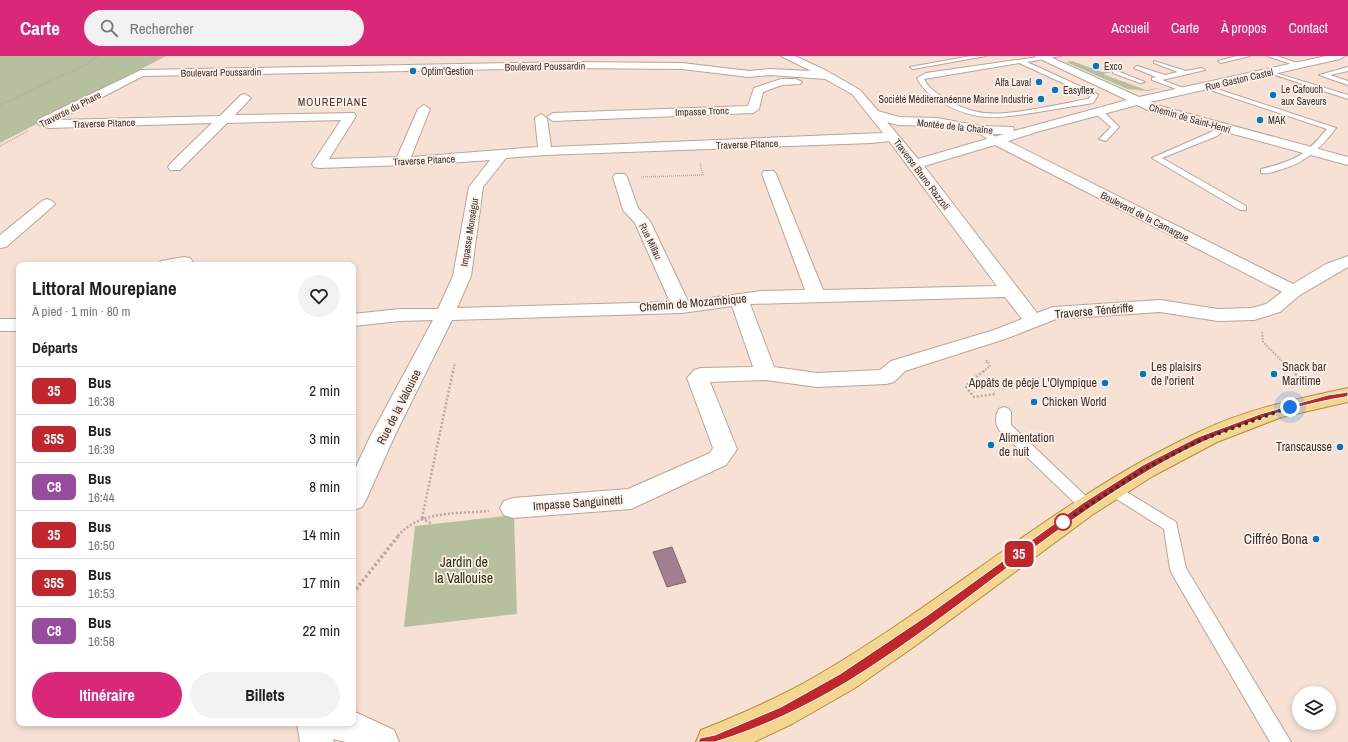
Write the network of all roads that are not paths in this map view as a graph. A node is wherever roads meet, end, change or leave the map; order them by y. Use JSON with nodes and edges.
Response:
{"nodes":[{"id":1,"x":786,"y":56,"type":"edge"},
{"id":2,"x":983,"y":56,"type":"edge"},
{"id":3,"x":1058,"y":56,"type":"edge"},
{"id":4,"x":1247,"y":56,"type":"edge"},
{"id":5,"x":1270,"y":56,"type":"edge"},
{"id":6,"x":1340,"y":56,"type":"edge"},
{"id":7,"x":1041,"y":57,"type":"edge"},
{"id":8,"x":1221,"y":61,"type":"dead end"},
{"id":9,"x":1021,"y":62,"type":"junction"},
{"id":10,"x":1156,"y":62,"type":"dead end"},
{"id":11,"x":1300,"y":65,"type":"junction"},
{"id":12,"x":913,"y":67,"type":"dead end"},
{"id":13,"x":1137,"y":68,"type":"dead end"},
{"id":14,"x":1202,"y":70,"type":"dead end"},
{"id":15,"x":1348,"y":70,"type":"edge"},
{"id":16,"x":1115,"y":72,"type":"dead end"},
{"id":17,"x":1271,"y":72,"type":"junction"},
{"id":18,"x":141,"y":73,"type":"joint"},
{"id":19,"x":1187,"y":73,"type":"junction"},
{"id":20,"x":1164,"y":77,"type":"junction"},
{"id":21,"x":832,"y":78,"type":"junction"},
{"id":22,"x":1154,"y":79,"type":"junction"},
{"id":23,"x":1142,"y":82,"type":"junction"},
{"id":24,"x":1348,"y":83,"type":"edge"},
{"id":25,"x":1132,"y":84,"type":"dead end"},
{"id":26,"x":1206,"y":87,"type":"junction"},
{"id":27,"x":1187,"y":91,"type":"junction"},
{"id":28,"x":1348,"y":97,"type":"edge"},
{"id":29,"x":245,"y":98,"type":"dead end"},
{"id":30,"x":1137,"y":101,"type":"junction"},
{"id":31,"x":424,"y":109,"type":"dead end"},
{"id":32,"x":1099,"y":112,"type":"junction"},
{"id":33,"x":875,"y":114,"type":"junction"},
{"id":34,"x":224,"y":119,"type":"junction"},
{"id":35,"x":43,"y":122,"type":"joint"},
{"id":36,"x":1035,"y":128,"type":"junction"},
{"id":37,"x":1223,"y":128,"type":"junction"},
{"id":38,"x":980,"y":130,"type":"junction"},
{"id":39,"x":893,"y":136,"type":"junction"},
{"id":40,"x":1103,"y":139,"type":"dead end"},
{"id":41,"x":997,"y":141,"type":"junction"},
{"id":42,"x":545,"y":151,"type":"junction"},
{"id":43,"x":1313,"y":152,"type":"junction"},
{"id":44,"x":502,"y":155,"type":"junction"},
{"id":45,"x":402,"y":161,"type":"junction"},
{"id":46,"x":1348,"y":161,"type":"edge"},
{"id":47,"x":915,"y":164,"type":"junction"},
{"id":48,"x":175,"y":167,"type":"dead end"},
{"id":49,"x":1264,"y":171,"type":"dead end"},
{"id":50,"x":769,"y":174,"type":"dead end"},
{"id":51,"x":620,"y":177,"type":"road end"},
{"id":52,"x":47,"y":204,"type":"dead end"},
{"id":53,"x":1243,"y":208,"type":"dead end"},
{"id":54,"x":0,"y":243,"type":"edge"},
{"id":55,"x":1348,"y":261,"type":"edge"},
{"id":56,"x":1010,"y":291,"type":"junction"},
{"id":57,"x":1294,"y":291,"type":"junction"},
{"id":58,"x":816,"y":296,"type":"junction"},
{"id":59,"x":739,"y":299,"type":"junction"},
{"id":60,"x":682,"y":307,"type":"junction"},
{"id":61,"x":445,"y":315,"type":"junction"},
{"id":62,"x":356,"y":320,"type":"edge"},
{"id":63,"x":1034,"y":321,"type":"junction"},
{"id":64,"x":16,"y":325,"type":"edge"},
{"id":65,"x":0,"y":326,"type":"edge"},
{"id":66,"x":766,"y":374,"type":"junction"},
{"id":67,"x":1348,"y":395,"type":"edge"},
{"id":68,"x":1004,"y":412,"type":"road end"},
{"id":69,"x":1112,"y":489,"type":"junction"},
{"id":70,"x":356,"y":494,"type":"edge"},
{"id":71,"x":1086,"y":505,"type":"junction"},
{"id":72,"x":504,"y":509,"type":"road end"},
{"id":73,"x":314,"y":726,"type":"edge"},
{"id":74,"x":348,"y":726,"type":"edge"},
{"id":75,"x":317,"y":742,"type":"edge"},
{"id":76,"x":382,"y":742,"type":"edge"},
{"id":77,"x":711,"y":742,"type":"edge"},
{"id":78,"x":1281,"y":742,"type":"edge"}],
"edges":[{"from":1,"to":21,"type":"street","name":"Traverse Bruno Razzoli"},
{"from":2,"to":12,"type":"lane"},
{"from":3,"to":7,"type":"lane"},
{"from":4,"to":8,"type":"lane"},
{"from":5,"to":11,"type":"lane"},
{"from":6,"to":11,"type":"street","name":"Rue Gaston Castel"},
{"from":7,"to":9,"type":"lane"},
{"from":7,"to":30,"type":"street","name":"Chemin de Saint-Henri"},
{"from":9,"to":9,"type":"lane"},
{"from":10,"to":19,"type":"lane"},
{"from":11,"to":17,"type":"street","name":"Rue Gaston Castel"},
{"from":13,"to":20,"type":"lane"},
{"from":14,"to":19,"type":"lane"},
{"from":15,"to":24,"type":"lane"},
{"from":16,"to":23,"type":"lane"},
{"from":17,"to":26,"type":"street","name":"Rue Gaston Castel"},
{"from":17,"to":28,"type":"lane"},
{"from":18,"to":21,"type":"street","name":"Boulevard Poussardin"},
{"from":18,"to":35,"type":"street","name":"Traverse du Phare"},
{"from":19,"to":20,"type":"lane"},
{"from":20,"to":22,"type":"lane"},
{"from":21,"to":33,"type":"street","name":"Traverse Bruno Razzoli"},
{"from":21,"to":42,"type":"street","name":"Impasse Tronc"},
{"from":22,"to":23,"type":"lane"},
{"from":22,"to":27,"type":"lane"},
{"from":23,"to":25,"type":"lane"},
{"from":26,"to":27,"type":"street","name":"Rue Gaston Castel"},
{"from":26,"to":43,"type":"lane"},
{"from":27,"to":30,"type":"street","name":"Rue Gaston Castel"},
{"from":29,"to":34,"type":"street"},
{"from":30,"to":32,"type":"street","name":"Montée de la Chaîne"},
{"from":30,"to":37,"type":"street","name":"Chemin de Saint-Henri"},
{"from":31,"to":45,"type":"street"},
{"from":32,"to":36,"type":"street","name":"Montée de la Chaîne"},
{"from":32,"to":40,"type":"lane"},
{"from":33,"to":38,"type":"street","name":"Montée de la Chaîne"},
{"from":33,"to":39,"type":"street","name":"Traverse Bruno Razzoli"},
{"from":34,"to":35,"type":"street","name":"Traverse Pitance"},
{"from":34,"to":45,"type":"street","name":"Traverse Pitance"},
{"from":34,"to":48,"type":"street"},
{"from":36,"to":38,"type":"street","name":"Montée de la Chaîne"},
{"from":36,"to":41,"type":"street","name":"Montée de la Chaîne"},
{"from":37,"to":43,"type":"street","name":"Chemin de Saint-Henri"},
{"from":37,"to":53,"type":"lane"},
{"from":38,"to":41,"type":"lane"},
{"from":39,"to":42,"type":"street","name":"Traverse Pitance"},
{"from":39,"to":47,"type":"street","name":"Traverse Bruno Razzoli"},
{"from":41,"to":47,"type":"street","name":"Montée de la Chaîne"},
{"from":41,"to":57,"type":"street","name":"Boulevard de la Camargue"},
{"from":42,"to":44,"type":"street","name":"Traverse Pitance"},
{"from":43,"to":46,"type":"street","name":"Chemin de Saint-Henri"},
{"from":43,"to":49,"type":"lane"},
{"from":44,"to":45,"type":"street","name":"Traverse Pitance"},
{"from":44,"to":61,"type":"street","name":"Impasse Monségur"},
{"from":47,"to":56,"type":"street","name":"Traverse Bruno Razzoli"},
{"from":50,"to":58,"type":"street"},
{"from":51,"to":60,"type":"street","name":"Rue Millau"},
{"from":52,"to":54,"type":"street"},
{"from":55,"to":57,"type":"street","name":"Traverse Ténériffe"},
{"from":56,"to":58,"type":"street","name":"Chemin de Mozambique"},
{"from":56,"to":63,"type":"street","name":"Traverse Bruno Razzoli"},
{"from":57,"to":63,"type":"street","name":"Traverse Ténériffe"},
{"from":58,"to":59,"type":"street","name":"Chemin de Mozambique"},
{"from":59,"to":60,"type":"street","name":"Chemin de Mozambique"},
{"from":59,"to":66,"type":"street"},
{"from":60,"to":61,"type":"street","name":"Chemin de Mozambique"},
{"from":61,"to":62,"type":"street","name":"Chemin de Mozambique"},
{"from":61,"to":70,"type":"street","name":"Rue de la Valouise"},
{"from":63,"to":66,"type":"street","name":"Traverse Ténériffe"},
{"from":64,"to":65,"type":"street"},
{"from":66,"to":72,"type":"street","name":"Impasse Sanguinetti"},
{"from":67,"to":69,"type":"main road"},
{"from":68,"to":71,"type":"lane"},
{"from":69,"to":71,"type":"main road"},
{"from":69,"to":78,"type":"lane"},
{"from":71,"to":77,"type":"main road"},
{"from":73,"to":75,"type":"street"},
{"from":74,"to":76,"type":"street"}]}
